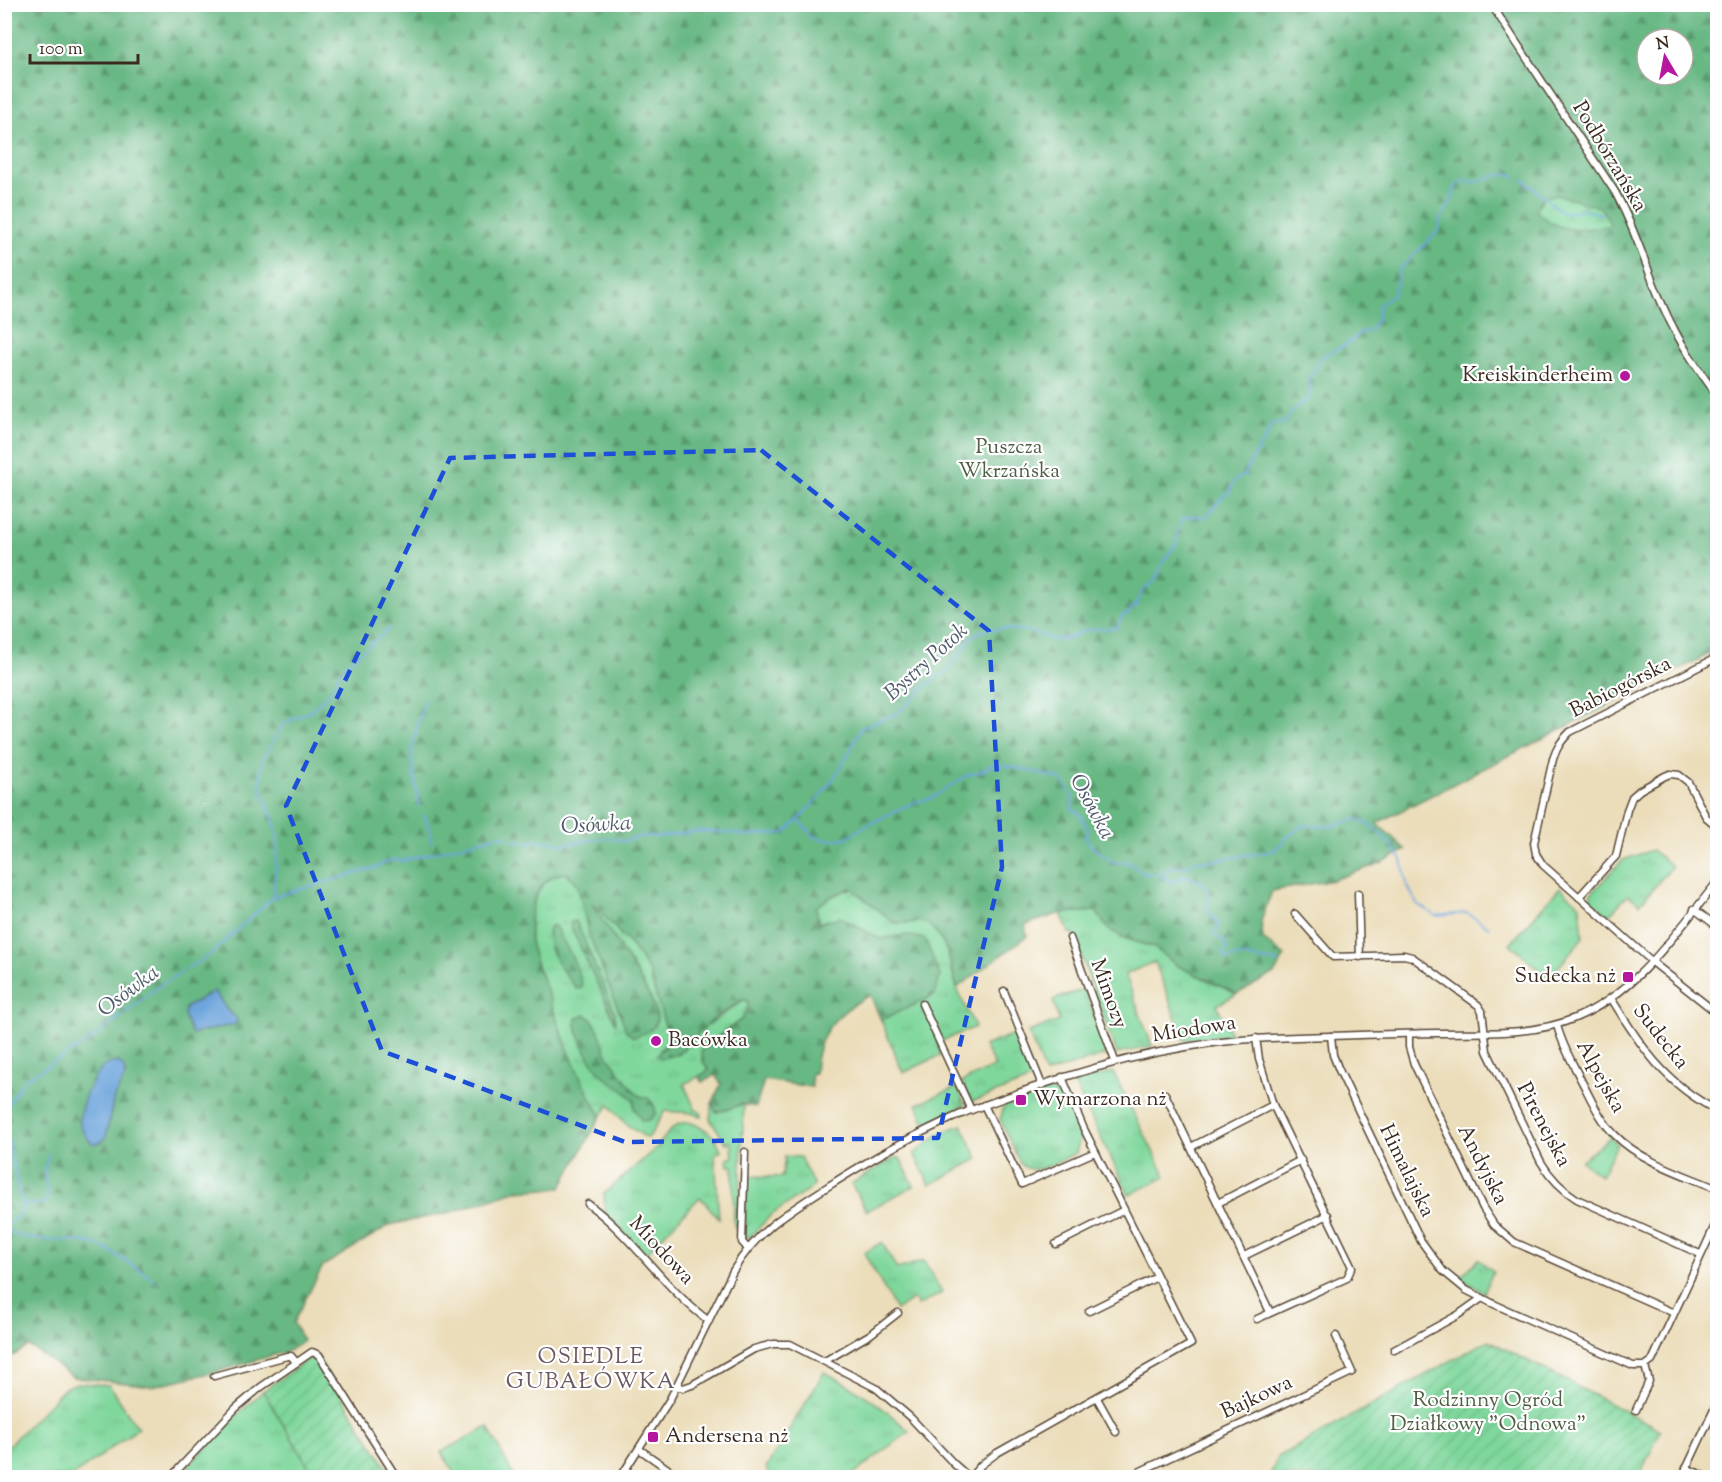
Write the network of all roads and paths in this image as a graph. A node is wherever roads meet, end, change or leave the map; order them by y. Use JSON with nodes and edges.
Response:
{"nodes":[{"id":1,"x":1491,"y":4,"type":"edge"},
{"id":2,"x":1718,"y":397,"type":"edge"},
{"id":3,"x":1718,"y":657,"type":"edge"},
{"id":4,"x":1718,"y":827,"type":"edge"},
{"id":5,"x":1718,"y":880,"type":"edge"},
{"id":6,"x":1358,"y":893,"type":"dead end"},
{"id":7,"x":1579,"y":897,"type":"junction"},
{"id":8,"x":1694,"y":909,"type":"junction"},
{"id":9,"x":1295,"y":914,"type":"dead end"},
{"id":10,"x":1718,"y":927,"type":"edge"},
{"id":11,"x":1070,"y":938,"type":"dead end"},
{"id":12,"x":1360,"y":957,"type":"junction"},
{"id":13,"x":1651,"y":961,"type":"junction"},
{"id":14,"x":1004,"y":991,"type":"dead end"},
{"id":15,"x":1611,"y":998,"type":"junction"},
{"id":16,"x":922,"y":1004,"type":"dead end"},
{"id":17,"x":935,"y":1010,"type":"dead end"},
{"id":18,"x":1718,"y":1014,"type":"edge"},
{"id":19,"x":927,"y":1015,"type":"junction"},
{"id":20,"x":1557,"y":1025,"type":"junction"},
{"id":21,"x":1484,"y":1032,"type":"junction"},
{"id":22,"x":1409,"y":1034,"type":"junction"},
{"id":23,"x":1330,"y":1036,"type":"junction"},
{"id":24,"x":1256,"y":1038,"type":"junction"},
{"id":25,"x":1115,"y":1061,"type":"junction"},
{"id":26,"x":1062,"y":1077,"type":"junction"},
{"id":27,"x":1042,"y":1085,"type":"junction"},
{"id":28,"x":1165,"y":1094,"type":"dead end"},
{"id":29,"x":984,"y":1105,"type":"junction"},
{"id":30,"x":1273,"y":1106,"type":"junction"},
{"id":31,"x":971,"y":1110,"type":"junction"},
{"id":32,"x":1718,"y":1110,"type":"edge"},
{"id":33,"x":1191,"y":1147,"type":"junction"},
{"id":34,"x":745,"y":1152,"type":"dead end"},
{"id":35,"x":1095,"y":1152,"type":"junction"},
{"id":36,"x":1301,"y":1160,"type":"junction"},
{"id":37,"x":1718,"y":1189,"type":"edge"},
{"id":38,"x":1218,"y":1203,"type":"junction"},
{"id":39,"x":588,"y":1204,"type":"dead end"},
{"id":40,"x":1124,"y":1210,"type":"junction"},
{"id":41,"x":1328,"y":1215,"type":"junction"},
{"id":42,"x":1718,"y":1219,"type":"edge"},
{"id":43,"x":1056,"y":1244,"type":"dead end"},
{"id":44,"x":747,"y":1249,"type":"junction"},
{"id":45,"x":1700,"y":1254,"type":"junction"},
{"id":46,"x":1244,"y":1256,"type":"junction"},
{"id":47,"x":1157,"y":1277,"type":"junction"},
{"id":48,"x":1482,"y":1298,"type":"junction"},
{"id":49,"x":1089,"y":1311,"type":"dead end"},
{"id":50,"x":1270,"y":1312,"type":"junction"},
{"id":51,"x":898,"y":1313,"type":"dead end"},
{"id":52,"x":1674,"y":1313,"type":"junction"},
{"id":53,"x":1257,"y":1318,"type":"dead end"},
{"id":54,"x":709,"y":1322,"type":"junction"},
{"id":55,"x":1336,"y":1336,"type":"dead end"},
{"id":56,"x":1394,"y":1350,"type":"dead end"},
{"id":57,"x":825,"y":1361,"type":"junction"},
{"id":58,"x":296,"y":1362,"type":"junction"},
{"id":59,"x":1645,"y":1366,"type":"junction"},
{"id":60,"x":214,"y":1376,"type":"dead end"},
{"id":61,"x":676,"y":1386,"type":"junction"},
{"id":62,"x":1097,"y":1398,"type":"junction"},
{"id":63,"x":1718,"y":1401,"type":"edge"},
{"id":64,"x":1636,"y":1410,"type":"dead end"},
{"id":65,"x":1116,"y":1432,"type":"dead end"},
{"id":66,"x":637,"y":1438,"type":"dead end"},
{"id":67,"x":641,"y":1447,"type":"junction"},
{"id":68,"x":1686,"y":1467,"type":"junction"},
{"id":69,"x":1139,"y":1470,"type":"junction"},
{"id":70,"x":170,"y":1478,"type":"edge"},
{"id":71,"x":397,"y":1478,"type":"edge"},
{"id":72,"x":620,"y":1478,"type":"edge"},
{"id":73,"x":681,"y":1478,"type":"edge"},
{"id":74,"x":1126,"y":1478,"type":"edge"},
{"id":75,"x":1143,"y":1478,"type":"edge"},
{"id":76,"x":1682,"y":1478,"type":"edge"},
{"id":77,"x":1709,"y":1478,"type":"edge"}],
"edges":[{"from":1,"to":2,"type":"street","name":"Podbórzańska"},
{"from":3,"to":7,"type":"street","name":"Babiogórska"},
{"from":4,"to":7,"type":"street"},
{"from":5,"to":8,"type":"street","name":"Miodowa"},
{"from":6,"to":12,"type":"street"},
{"from":7,"to":13,"type":"street","name":"Babiogórska"},
{"from":8,"to":10,"type":"street"},
{"from":8,"to":13,"type":"street","name":"Miodowa"},
{"from":9,"to":12,"type":"street","name":"Pirenejska"},
{"from":11,"to":25,"type":"street","name":"Mimozy"},
{"from":12,"to":21,"type":"street","name":"Pirenejska"},
{"from":13,"to":15,"type":"street","name":"Miodowa"},
{"from":13,"to":18,"type":"street","name":"Babiogórska"},
{"from":14,"to":27,"type":"street"},
{"from":15,"to":20,"type":"street","name":"Miodowa"},
{"from":15,"to":32,"type":"street","name":"Sudecka"},
{"from":16,"to":19,"type":"street"},
{"from":17,"to":19,"type":"street"},
{"from":19,"to":31,"type":"street"},
{"from":20,"to":21,"type":"street","name":"Miodowa"},
{"from":20,"to":37,"type":"street","name":"Alpejska"},
{"from":21,"to":22,"type":"street","name":"Miodowa"},
{"from":21,"to":45,"type":"street","name":"Pirenejska"},
{"from":22,"to":23,"type":"street","name":"Miodowa"},
{"from":22,"to":52,"type":"street","name":"Andyjska"},
{"from":23,"to":24,"type":"street","name":"Miodowa"},
{"from":23,"to":48,"type":"street","name":"Himalajska"},
{"from":24,"to":25,"type":"street","name":"Miodowa"},
{"from":24,"to":30,"type":"street"},
{"from":25,"to":26,"type":"street","name":"Miodowa"},
{"from":26,"to":27,"type":"street","name":"Miodowa"},
{"from":26,"to":35,"type":"street"},
{"from":27,"to":29,"type":"street","name":"Miodowa"},
{"from":28,"to":33,"type":"street"},
{"from":29,"to":31,"type":"street","name":"Miodowa"},
{"from":29,"to":35,"type":"street"},
{"from":30,"to":33,"type":"street"},
{"from":30,"to":36,"type":"street"},
{"from":31,"to":44,"type":"street","name":"Miodowa"},
{"from":33,"to":38,"type":"street"},
{"from":34,"to":44,"type":"street"},
{"from":35,"to":40,"type":"street"},
{"from":36,"to":38,"type":"street"},
{"from":36,"to":41,"type":"street"},
{"from":38,"to":46,"type":"street"},
{"from":39,"to":54,"type":"street","name":"Miodowa"},
{"from":40,"to":43,"type":"street"},
{"from":40,"to":47,"type":"street"},
{"from":41,"to":46,"type":"street"},
{"from":41,"to":50,"type":"street"},
{"from":42,"to":45,"type":"street"},
{"from":44,"to":54,"type":"street","name":"Miodowa"},
{"from":45,"to":52,"type":"street"},
{"from":46,"to":50,"type":"street"},
{"from":47,"to":49,"type":"street"},
{"from":47,"to":62,"type":"street"},
{"from":48,"to":56,"type":"street"},
{"from":48,"to":59,"type":"street","name":"Himalajska"},
{"from":50,"to":53,"type":"street"},
{"from":51,"to":57,"type":"street"},
{"from":52,"to":59,"type":"street"},
{"from":54,"to":61,"type":"street","name":"Miodowa"},
{"from":55,"to":69,"type":"street","name":"Bajkowa"},
{"from":57,"to":61,"type":"street"},
{"from":57,"to":62,"type":"street"},
{"from":58,"to":60,"type":"street"},
{"from":58,"to":70,"type":"street"},
{"from":58,"to":71,"type":"street"},
{"from":59,"to":64,"type":"street"},
{"from":61,"to":67,"type":"street","name":"Miodowa"},
{"from":62,"to":65,"type":"street"},
{"from":63,"to":68,"type":"street"},
{"from":66,"to":67,"type":"street"},
{"from":67,"to":72,"type":"street","name":"Miodowa"},
{"from":67,"to":73,"type":"street"},
{"from":68,"to":76,"type":"street"},
{"from":68,"to":77,"type":"street"},
{"from":69,"to":74,"type":"street","name":"Bajkowa"},
{"from":69,"to":75,"type":"street"}]}
